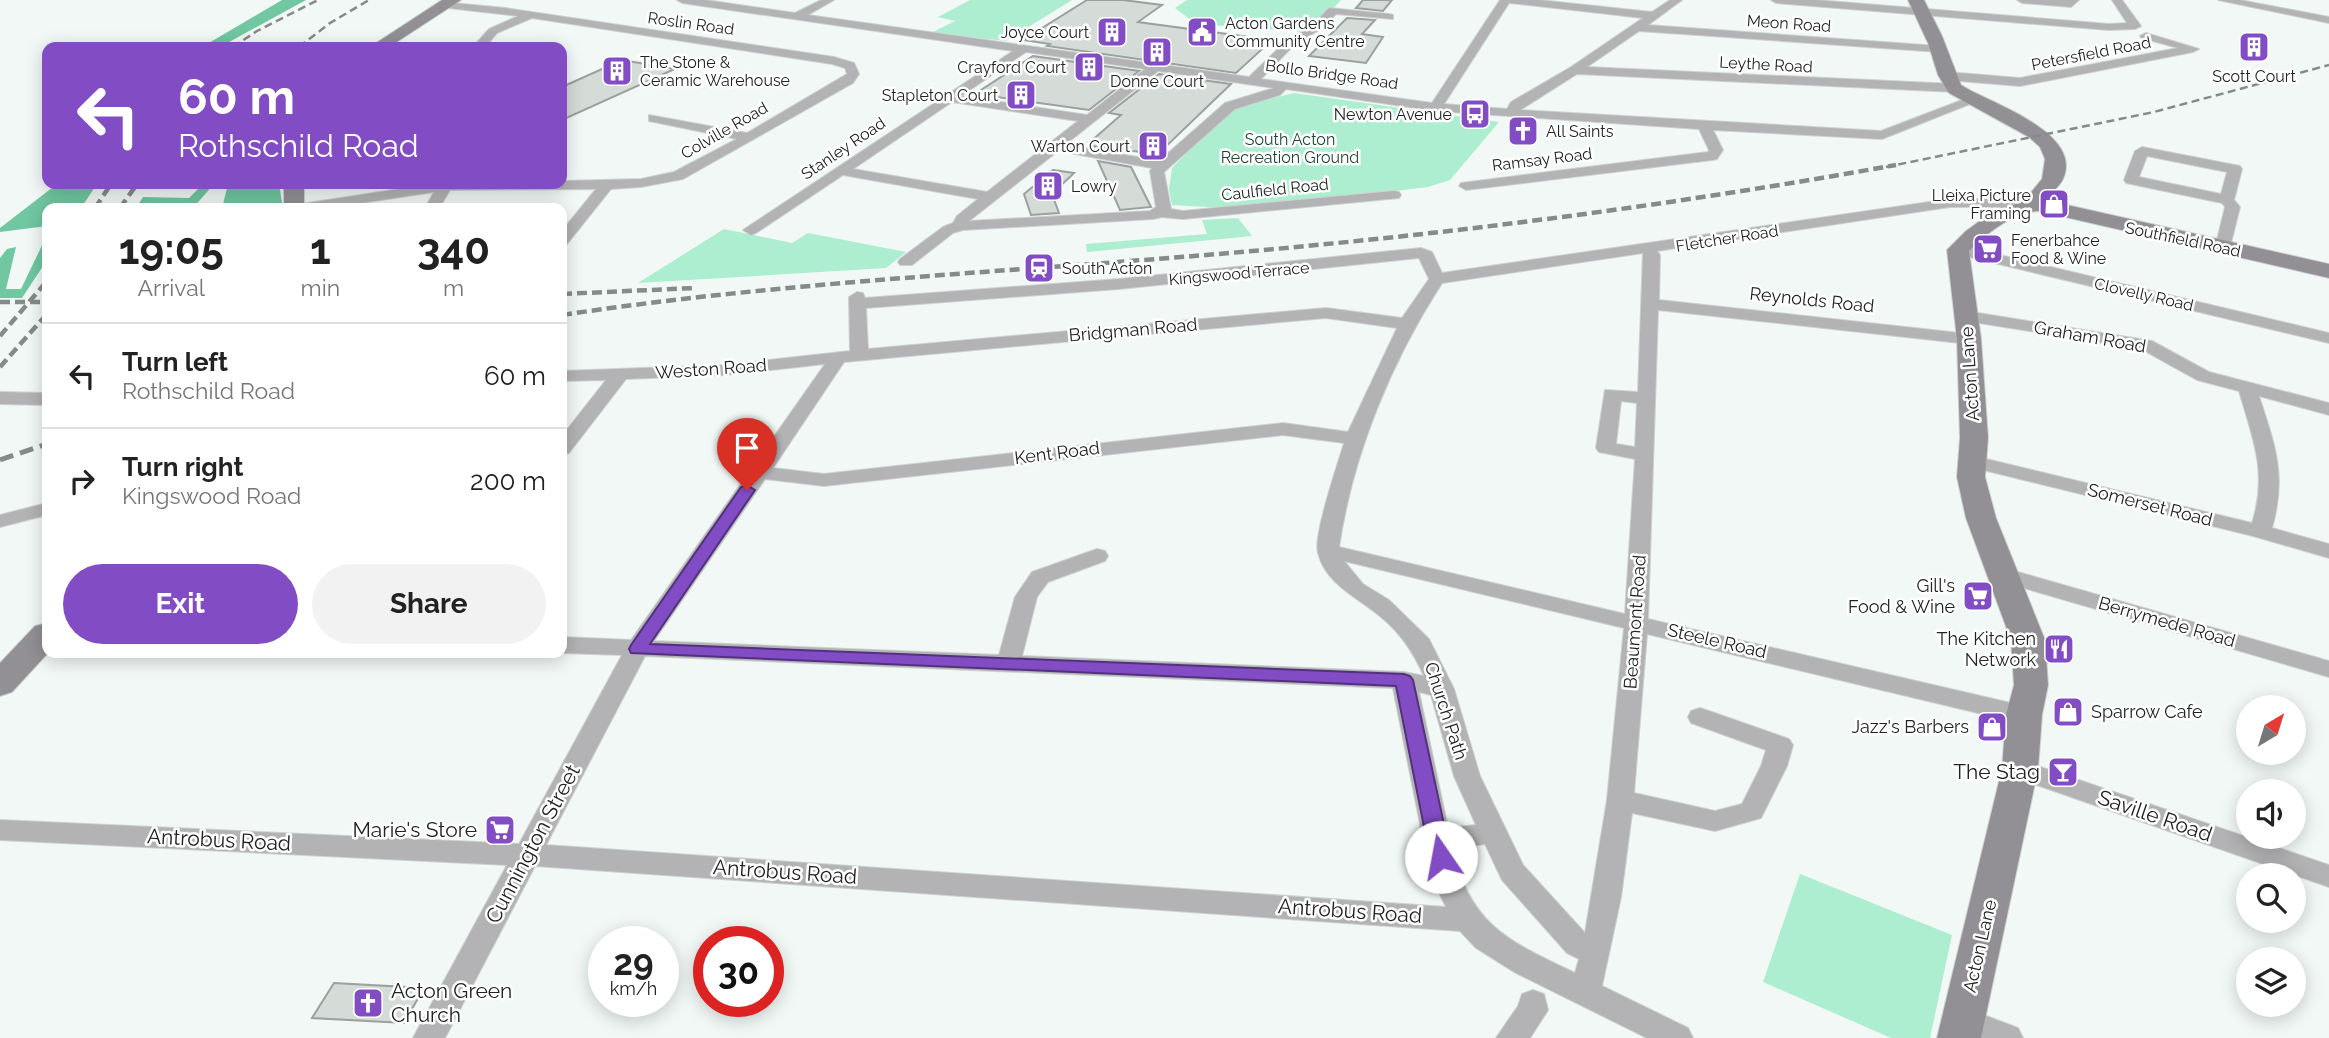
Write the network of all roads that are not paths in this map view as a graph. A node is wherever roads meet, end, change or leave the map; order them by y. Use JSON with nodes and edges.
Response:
{"nodes":[{"id":1,"x":690,"y":0,"type":"edge"},
{"id":2,"x":829,"y":0,"type":"edge"},
{"id":3,"x":1508,"y":0,"type":"edge"},
{"id":4,"x":1677,"y":0,"type":"edge"},
{"id":5,"x":1776,"y":0,"type":"edge"},
{"id":6,"x":2022,"y":0,"type":"edge"},
{"id":7,"x":2074,"y":0,"type":"edge"},
{"id":8,"x":2117,"y":0,"type":"edge"},
{"id":9,"x":2223,"y":0,"type":"edge"},
{"id":10,"x":448,"y":3,"type":"edge"},
{"id":11,"x":2055,"y":3,"type":"junction"},
{"id":12,"x":2256,"y":3,"type":"edge"},
{"id":13,"x":1919,"y":6,"type":"edge"},
{"id":14,"x":1658,"y":13,"type":"junction"},
{"id":15,"x":531,"y":15,"type":"junction"},
{"id":16,"x":797,"y":16,"type":"junction"},
{"id":17,"x":1389,"y":16,"type":"dead end"},
{"id":18,"x":2329,"y":20,"type":"edge"},
{"id":19,"x":2069,"y":24,"type":"junction"},
{"id":20,"x":1638,"y":28,"type":"junction"},
{"id":21,"x":2122,"y":28,"type":"junction"},
{"id":22,"x":387,"y":42,"type":"edge"},
{"id":23,"x":483,"y":42,"type":"edge"},
{"id":24,"x":1024,"y":48,"type":"junction"},
{"id":25,"x":1939,"y":49,"type":"junction"},
{"id":26,"x":850,"y":66,"type":"joint"},
{"id":27,"x":1157,"y":66,"type":"junction"},
{"id":28,"x":1575,"y":70,"type":"junction"},
{"id":29,"x":1253,"y":80,"type":"junction"},
{"id":30,"x":1951,"y":82,"type":"junction"},
{"id":31,"x":1284,"y":85,"type":"junction"},
{"id":32,"x":951,"y":97,"type":"junction"},
{"id":33,"x":1974,"y":100,"type":"junction"},
{"id":34,"x":1436,"y":107,"type":"junction"},
{"id":35,"x":1513,"y":110,"type":"junction"},
{"id":36,"x":654,"y":118,"type":"dead end"},
{"id":37,"x":1090,"y":119,"type":"junction"},
{"id":38,"x":1704,"y":125,"type":"junction"},
{"id":39,"x":747,"y":137,"type":"junction"},
{"id":40,"x":1054,"y":146,"type":"junction"},
{"id":41,"x":1162,"y":166,"type":"junction"},
{"id":42,"x":841,"y":171,"type":"junction"},
{"id":43,"x":567,"y":185,"type":"edge"},
{"id":44,"x":607,"y":185,"type":"junction"},
{"id":45,"x":1466,"y":186,"type":"dead end"},
{"id":46,"x":421,"y":189,"type":"edge"},
{"id":47,"x":1394,"y":195,"type":"dead end"},
{"id":48,"x":990,"y":197,"type":"junction"},
{"id":49,"x":2227,"y":200,"type":"junction"},
{"id":50,"x":332,"y":203,"type":"edge"},
{"id":51,"x":2027,"y":206,"type":"junction"},
{"id":52,"x":1160,"y":212,"type":"junction"},
{"id":53,"x":962,"y":225,"type":"junction"},
{"id":54,"x":751,"y":230,"type":"dead end"},
{"id":55,"x":567,"y":235,"type":"edge"},
{"id":56,"x":2223,"y":248,"type":"junction"},
{"id":57,"x":1649,"y":250,"type":"junction"},
{"id":58,"x":1958,"y":250,"type":"junction"},
{"id":59,"x":906,"y":262,"type":"dead end"},
{"id":60,"x":2329,"y":271,"type":"edge"},
{"id":61,"x":1437,"y":279,"type":"junction"},
{"id":62,"x":1650,"y":304,"type":"junction"},
{"id":63,"x":1407,"y":324,"type":"junction"},
{"id":64,"x":1967,"y":328,"type":"junction"},
{"id":65,"x":2329,"y":338,"type":"edge"},
{"id":66,"x":859,"y":355,"type":"junction"},
{"id":67,"x":835,"y":358,"type":"junction"},
{"id":68,"x":621,"y":373,"type":"junction"},
{"id":69,"x":567,"y":376,"type":"edge"},
{"id":70,"x":2248,"y":388,"type":"junction"},
{"id":71,"x":0,"y":398,"type":"edge"},
{"id":72,"x":42,"y":399,"type":"edge"},
{"id":73,"x":1645,"y":399,"type":"junction"},
{"id":74,"x":2329,"y":409,"type":"edge"},
{"id":75,"x":1355,"y":439,"type":"junction"},
{"id":76,"x":567,"y":443,"type":"edge"},
{"id":77,"x":1643,"y":454,"type":"junction"},
{"id":78,"x":1970,"y":461,"type":"junction"},
{"id":79,"x":760,"y":472,"type":"junction"},
{"id":80,"x":42,"y":510,"type":"edge"},
{"id":81,"x":0,"y":521,"type":"edge"},
{"id":82,"x":2260,"y":531,"type":"junction"},
{"id":83,"x":1328,"y":551,"type":"junction"},
{"id":84,"x":2329,"y":551,"type":"edge"},
{"id":85,"x":1097,"y":556,"type":"dead end"},
{"id":86,"x":2004,"y":575,"type":"junction"},
{"id":87,"x":1638,"y":622,"type":"junction"},
{"id":88,"x":42,"y":639,"type":"edge"},
{"id":89,"x":567,"y":645,"type":"edge"},
{"id":90,"x":638,"y":649,"type":"junction"},
{"id":91,"x":1008,"y":664,"type":"junction"},
{"id":92,"x":2329,"y":669,"type":"edge"},
{"id":93,"x":1404,"y":680,"type":"junction"},
{"id":94,"x":0,"y":684,"type":"edge"},
{"id":95,"x":1442,"y":690,"type":"junction"},
{"id":96,"x":2024,"y":715,"type":"junction"},
{"id":97,"x":1700,"y":717,"type":"dead end"},
{"id":98,"x":2020,"y":769,"type":"junction"},
{"id":99,"x":1620,"y":800,"type":"junction"},
{"id":100,"x":0,"y":830,"type":"edge"},
{"id":101,"x":1493,"y":833,"type":"junction"},
{"id":102,"x":1437,"y":840,"type":"junction"},
{"id":103,"x":528,"y":855,"type":"junction"},
{"id":104,"x":2329,"y":876,"type":"edge"},
{"id":105,"x":1467,"y":920,"type":"junction"},
{"id":106,"x":1595,"y":954,"type":"junction"},
{"id":107,"x":1585,"y":992,"type":"junction"},
{"id":108,"x":1533,"y":1003,"type":"dead end"},
{"id":109,"x":1961,"y":1029,"type":"edge"},
{"id":110,"x":429,"y":1038,"type":"edge"},
{"id":111,"x":1512,"y":1038,"type":"edge"},
{"id":112,"x":1677,"y":1038,"type":"edge"},
{"id":113,"x":2007,"y":1038,"type":"edge"}],
"edges":[{"from":1,"to":16,"type":"street","name":"Bollo Bridge Road"},
{"from":2,"to":16,"type":"street"},
{"from":3,"to":14,"type":"street"},
{"from":3,"to":34,"type":"street"},
{"from":4,"to":14,"type":"street"},
{"from":5,"to":13,"type":"street"},
{"from":6,"to":11,"type":"street"},
{"from":7,"to":11,"type":"street"},
{"from":8,"to":21,"type":"street"},
{"from":9,"to":12,"type":"street"},
{"from":10,"to":15,"type":"street","name":"Roslin Road"},
{"from":10,"to":22,"type":"main road"},
{"from":11,"to":19,"type":"street"},
{"from":12,"to":18,"type":"street"},
{"from":13,"to":19,"type":"street"},
{"from":13,"to":25,"type":"main road"},
{"from":14,"to":20,"type":"street"},
{"from":15,"to":23,"type":"street"},
{"from":15,"to":26,"type":"street","name":"Roslin Road"},
{"from":16,"to":24,"type":"street","name":"Bollo Bridge Road"},
{"from":17,"to":29,"type":"street"},
{"from":19,"to":21,"type":"street"},
{"from":20,"to":25,"type":"street","name":"Meon Road"},
{"from":20,"to":28,"type":"street"},
{"from":21,"to":30,"type":"street","name":"Petersfield Road"},
{"from":24,"to":27,"type":"street","name":"Bollo Bridge Road"},
{"from":24,"to":32,"type":"street","name":"Stanley Road"},
{"from":25,"to":30,"type":"main road"},
{"from":26,"to":39,"type":"street","name":"Colville Road"},
{"from":27,"to":29,"type":"street","name":"Bollo Bridge Road"},
{"from":27,"to":37,"type":"street"},
{"from":28,"to":30,"type":"street","name":"Leythe Road"},
{"from":28,"to":35,"type":"street"},
{"from":29,"to":31,"type":"street","name":"Bollo Bridge Road"},
{"from":30,"to":33,"type":"main road"},
{"from":31,"to":34,"type":"street","name":"Bollo Bridge Road"},
{"from":31,"to":41,"type":"street"},
{"from":32,"to":37,"type":"street"},
{"from":32,"to":42,"type":"street","name":"Stanley Road"},
{"from":33,"to":38,"type":"street","name":"Bollo Bridge Road"},
{"from":33,"to":51,"type":"main road"},
{"from":34,"to":35,"type":"street","name":"Bollo Bridge Road"},
{"from":35,"to":38,"type":"street","name":"Bollo Bridge Road"},
{"from":36,"to":39,"type":"street"},
{"from":37,"to":40,"type":"street"},
{"from":38,"to":45,"type":"street","name":"Ramsay Road"},
{"from":39,"to":44,"type":"street","name":"Colville Road"},
{"from":40,"to":41,"type":"street"},
{"from":40,"to":48,"type":"street"},
{"from":41,"to":52,"type":"street"},
{"from":42,"to":48,"type":"street"},
{"from":42,"to":54,"type":"street","name":"Stanley Road"},
{"from":43,"to":44,"type":"street","name":"Colville Road"},
{"from":44,"to":55,"type":"street"},
{"from":46,"to":50,"type":"street","name":"Colville Road"},
{"from":47,"to":52,"type":"street","name":"Caulfield Road"},
{"from":48,"to":53,"type":"street"},
{"from":49,"to":49,"type":"street"},
{"from":49,"to":56,"type":"street"},
{"from":51,"to":56,"type":"main road","name":"Southfield Road"},
{"from":51,"to":57,"type":"street","name":"Fletcher Road"},
{"from":51,"to":58,"type":"main road"},
{"from":52,"to":53,"type":"street","name":"Caulfield Road"},
{"from":53,"to":59,"type":"street"},
{"from":56,"to":60,"type":"main road","name":"Southfield Road"},
{"from":57,"to":61,"type":"street","name":"Fletcher Road"},
{"from":57,"to":62,"type":"street","name":"Beaumont Road"},
{"from":58,"to":64,"type":"main road","name":"Acton Lane"},
{"from":58,"to":65,"type":"street","name":"Clovelly Road"},
{"from":61,"to":63,"type":"street"},
{"from":61,"to":66,"type":"street","name":"Kingswood Terrace"},
{"from":62,"to":64,"type":"street","name":"Reynolds Road"},
{"from":62,"to":73,"type":"street","name":"Beaumont Road"},
{"from":63,"to":66,"type":"street","name":"Bridgman Road"},
{"from":63,"to":75,"type":"street"},
{"from":64,"to":70,"type":"street","name":"Graham Road"},
{"from":64,"to":78,"type":"main road","name":"Acton Lane"},
{"from":66,"to":67,"type":"street","name":"Weston Road"},
{"from":67,"to":68,"type":"street","name":"Weston Road"},
{"from":67,"to":79,"type":"street","name":"Cunnington Street"},
{"from":68,"to":69,"type":"street","name":"Weston Road"},
{"from":68,"to":76,"type":"street"},
{"from":70,"to":74,"type":"street","name":"Graham Road"},
{"from":70,"to":82,"type":"street"},
{"from":71,"to":72,"type":"street"},
{"from":73,"to":77,"type":"street","name":"Beaumont Road"},
{"from":73,"to":77,"type":"street"},
{"from":75,"to":79,"type":"street","name":"Kent Road"},
{"from":75,"to":83,"type":"street"},
{"from":77,"to":87,"type":"street","name":"Beaumont Road"},
{"from":78,"to":82,"type":"street","name":"Somerset Road"},
{"from":78,"to":86,"type":"main road","name":"Acton Lane"},
{"from":79,"to":90,"type":"street","name":"Cunnington Street"},
{"from":80,"to":81,"type":"street"},
{"from":82,"to":84,"type":"street","name":"Somerset Road"},
{"from":83,"to":87,"type":"street","name":"Steele Road"},
{"from":83,"to":95,"type":"street","name":"Church Path"},
{"from":85,"to":91,"type":"street"},
{"from":86,"to":92,"type":"street","name":"Berrymede Road"},
{"from":86,"to":96,"type":"main road","name":"Acton Lane"},
{"from":87,"to":96,"type":"street","name":"Steele Road"},
{"from":87,"to":99,"type":"street","name":"Beaumont Road"},
{"from":88,"to":94,"type":"main road"},
{"from":89,"to":90,"type":"street"},
{"from":90,"to":91,"type":"street"},
{"from":90,"to":103,"type":"street","name":"Cunnington Street"},
{"from":91,"to":93,"type":"street"},
{"from":93,"to":95,"type":"street"},
{"from":93,"to":102,"type":"street"},
{"from":95,"to":101,"type":"street","name":"Church Path"},
{"from":96,"to":98,"type":"main road","name":"Acton Lane"},
{"from":97,"to":99,"type":"street"},
{"from":98,"to":104,"type":"street","name":"Saville Road"},
{"from":98,"to":109,"type":"main road","name":"Acton Lane"},
{"from":99,"to":106,"type":"street","name":"Beaumont Road"},
{"from":100,"to":103,"type":"street","name":"Antrobus Road"},
{"from":101,"to":102,"type":"street"},
{"from":101,"to":106,"type":"street","name":"Church Path"},
{"from":102,"to":105,"type":"street"},
{"from":103,"to":105,"type":"street","name":"Antrobus Road"},
{"from":103,"to":110,"type":"street","name":"Cunnington Street"},
{"from":105,"to":107,"type":"street"},
{"from":106,"to":107,"type":"street","name":"Beaumont Road"},
{"from":107,"to":112,"type":"street"},
{"from":108,"to":111,"type":"street"},
{"from":109,"to":113,"type":"street"}]}
